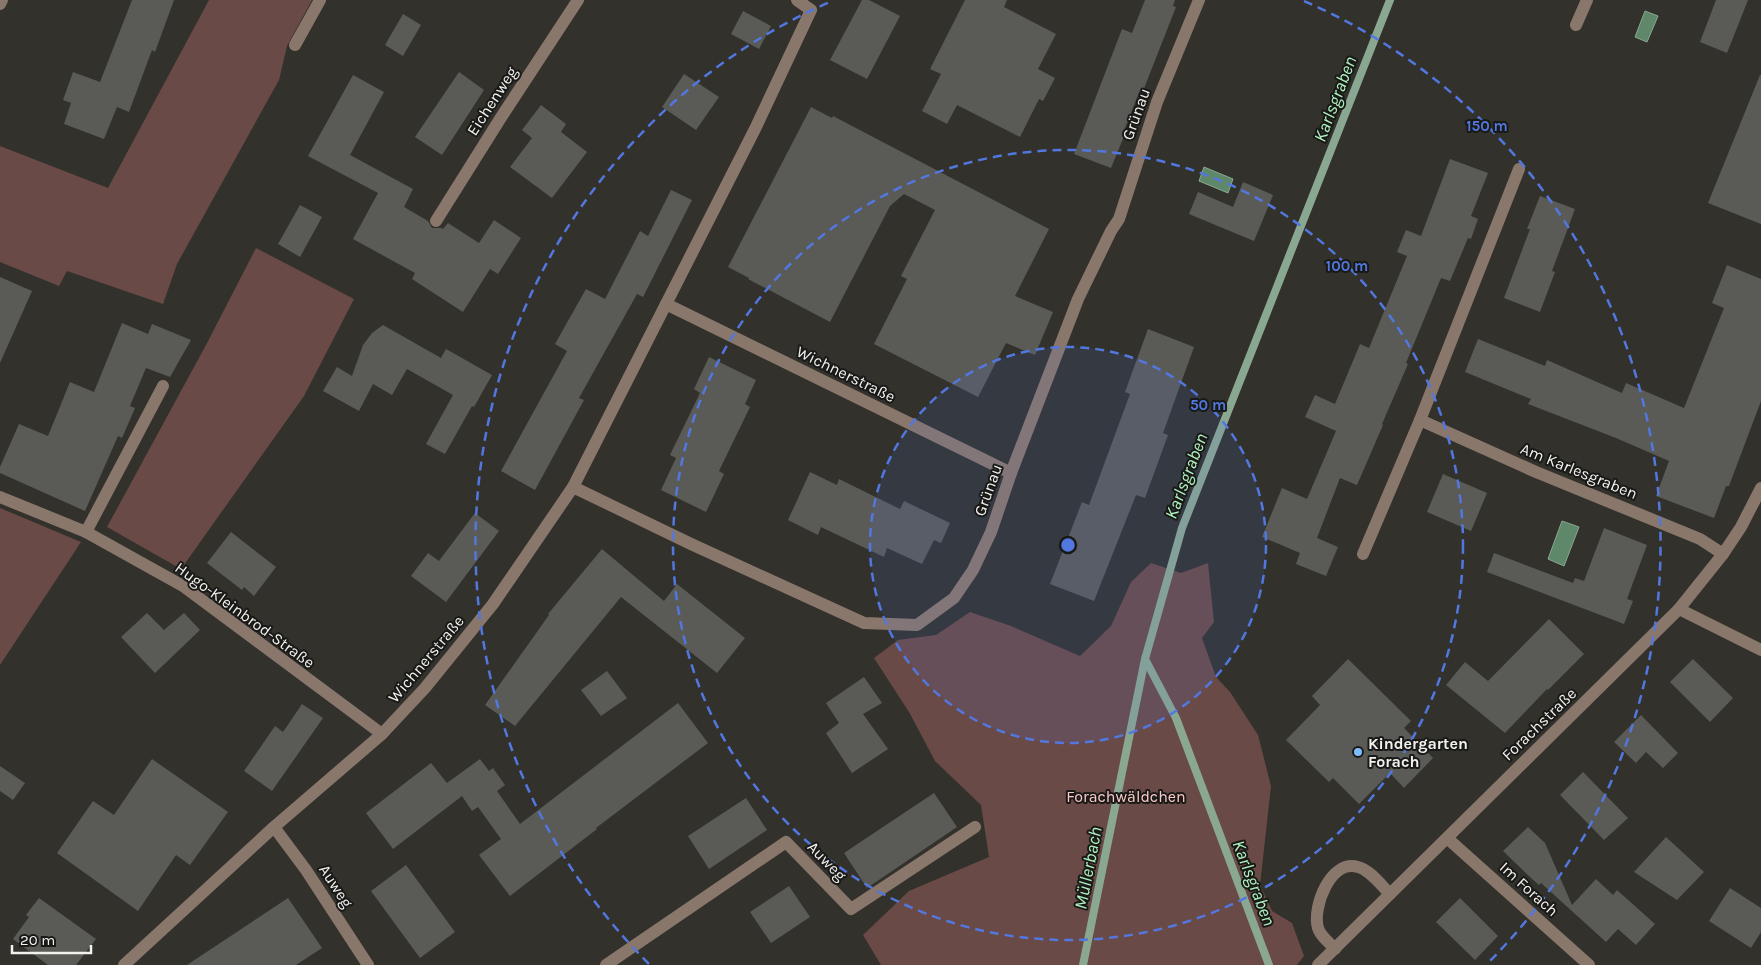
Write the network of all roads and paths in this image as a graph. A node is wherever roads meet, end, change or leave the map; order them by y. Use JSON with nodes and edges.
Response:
{"nodes":[{"id":1,"x":2,"y":0,"type":"edge"},
{"id":2,"x":320,"y":0,"type":"edge"},
{"id":3,"x":578,"y":0,"type":"edge"},
{"id":4,"x":797,"y":0,"type":"edge"},
{"id":5,"x":1199,"y":0,"type":"edge"},
{"id":6,"x":1587,"y":0,"type":"edge"},
{"id":7,"x":0,"y":4,"type":"edge"},
{"id":8,"x":815,"y":5,"type":"edge"},
{"id":9,"x":1576,"y":25,"type":"dead end"},
{"id":10,"x":295,"y":44,"type":"dead end"},
{"id":11,"x":1519,"y":169,"type":"dead end"},
{"id":12,"x":436,"y":221,"type":"dead end"},
{"id":13,"x":666,"y":304,"type":"junction"},
{"id":14,"x":163,"y":386,"type":"dead end"},
{"id":15,"x":1420,"y":420,"type":"junction"},
{"id":16,"x":1012,"y":473,"type":"junction"},
{"id":17,"x":573,"y":487,"type":"junction"},
{"id":18,"x":1761,"y":488,"type":"edge"},
{"id":19,"x":0,"y":498,"type":"edge"},
{"id":20,"x":86,"y":532,"type":"junction"},
{"id":21,"x":1363,"y":554,"type":"dead end"},
{"id":22,"x":1723,"y":554,"type":"junction"},
{"id":23,"x":1679,"y":609,"type":"junction"},
{"id":24,"x":1761,"y":650,"type":"edge"},
{"id":25,"x":382,"y":734,"type":"junction"},
{"id":26,"x":274,"y":827,"type":"junction"},
{"id":27,"x":975,"y":828,"type":"dead end"},
{"id":28,"x":1447,"y":838,"type":"junction"},
{"id":29,"x":1390,"y":894,"type":"junction"},
{"id":30,"x":1335,"y":949,"type":"junction"},
{"id":31,"x":124,"y":965,"type":"edge"},
{"id":32,"x":368,"y":965,"type":"edge"},
{"id":33,"x":606,"y":965,"type":"edge"},
{"id":34,"x":1318,"y":965,"type":"edge"},
{"id":35,"x":1589,"y":965,"type":"edge"}],
"edges":[{"from":1,"to":7,"type":"street"},
{"from":2,"to":10,"type":"street"},
{"from":3,"to":12,"type":"street","name":"Eichenweg"},
{"from":4,"to":8,"type":"street","name":"Wichnerstraße"},
{"from":5,"to":16,"type":"street","name":"Grünau"},
{"from":6,"to":9,"type":"street"},
{"from":8,"to":13,"type":"street","name":"Wichnerstraße"},
{"from":11,"to":15,"type":"street"},
{"from":13,"to":16,"type":"street","name":"Wichnerstraße"},
{"from":13,"to":17,"type":"street","name":"Wichnerstraße"},
{"from":14,"to":20,"type":"street"},
{"from":15,"to":21,"type":"street"},
{"from":15,"to":22,"type":"street","name":"Am Karlesgraben"},
{"from":16,"to":17,"type":"street","name":"Grünau"},
{"from":17,"to":25,"type":"street","name":"Wichnerstraße"},
{"from":18,"to":22,"type":"street","name":"Forachstraße"},
{"from":19,"to":20,"type":"street","name":"Hugo-Kleinbrod-Straße"},
{"from":20,"to":25,"type":"street","name":"Hugo-Kleinbrod-Straße"},
{"from":22,"to":23,"type":"street","name":"Forachstraße"},
{"from":23,"to":24,"type":"street"},
{"from":23,"to":28,"type":"street","name":"Forachstraße"},
{"from":25,"to":26,"type":"street","name":"Wichnerstraße"},
{"from":26,"to":31,"type":"street","name":"Wichnerstraße"},
{"from":26,"to":32,"type":"street","name":"Auweg"},
{"from":27,"to":33,"type":"street","name":"Auweg"},
{"from":28,"to":29,"type":"street","name":"Forachstraße"},
{"from":28,"to":35,"type":"street","name":"Im Forach"},
{"from":29,"to":30,"type":"street","name":"Forachstraße"},
{"from":29,"to":30,"type":"street"},
{"from":30,"to":34,"type":"street","name":"Forachstraße"}]}
